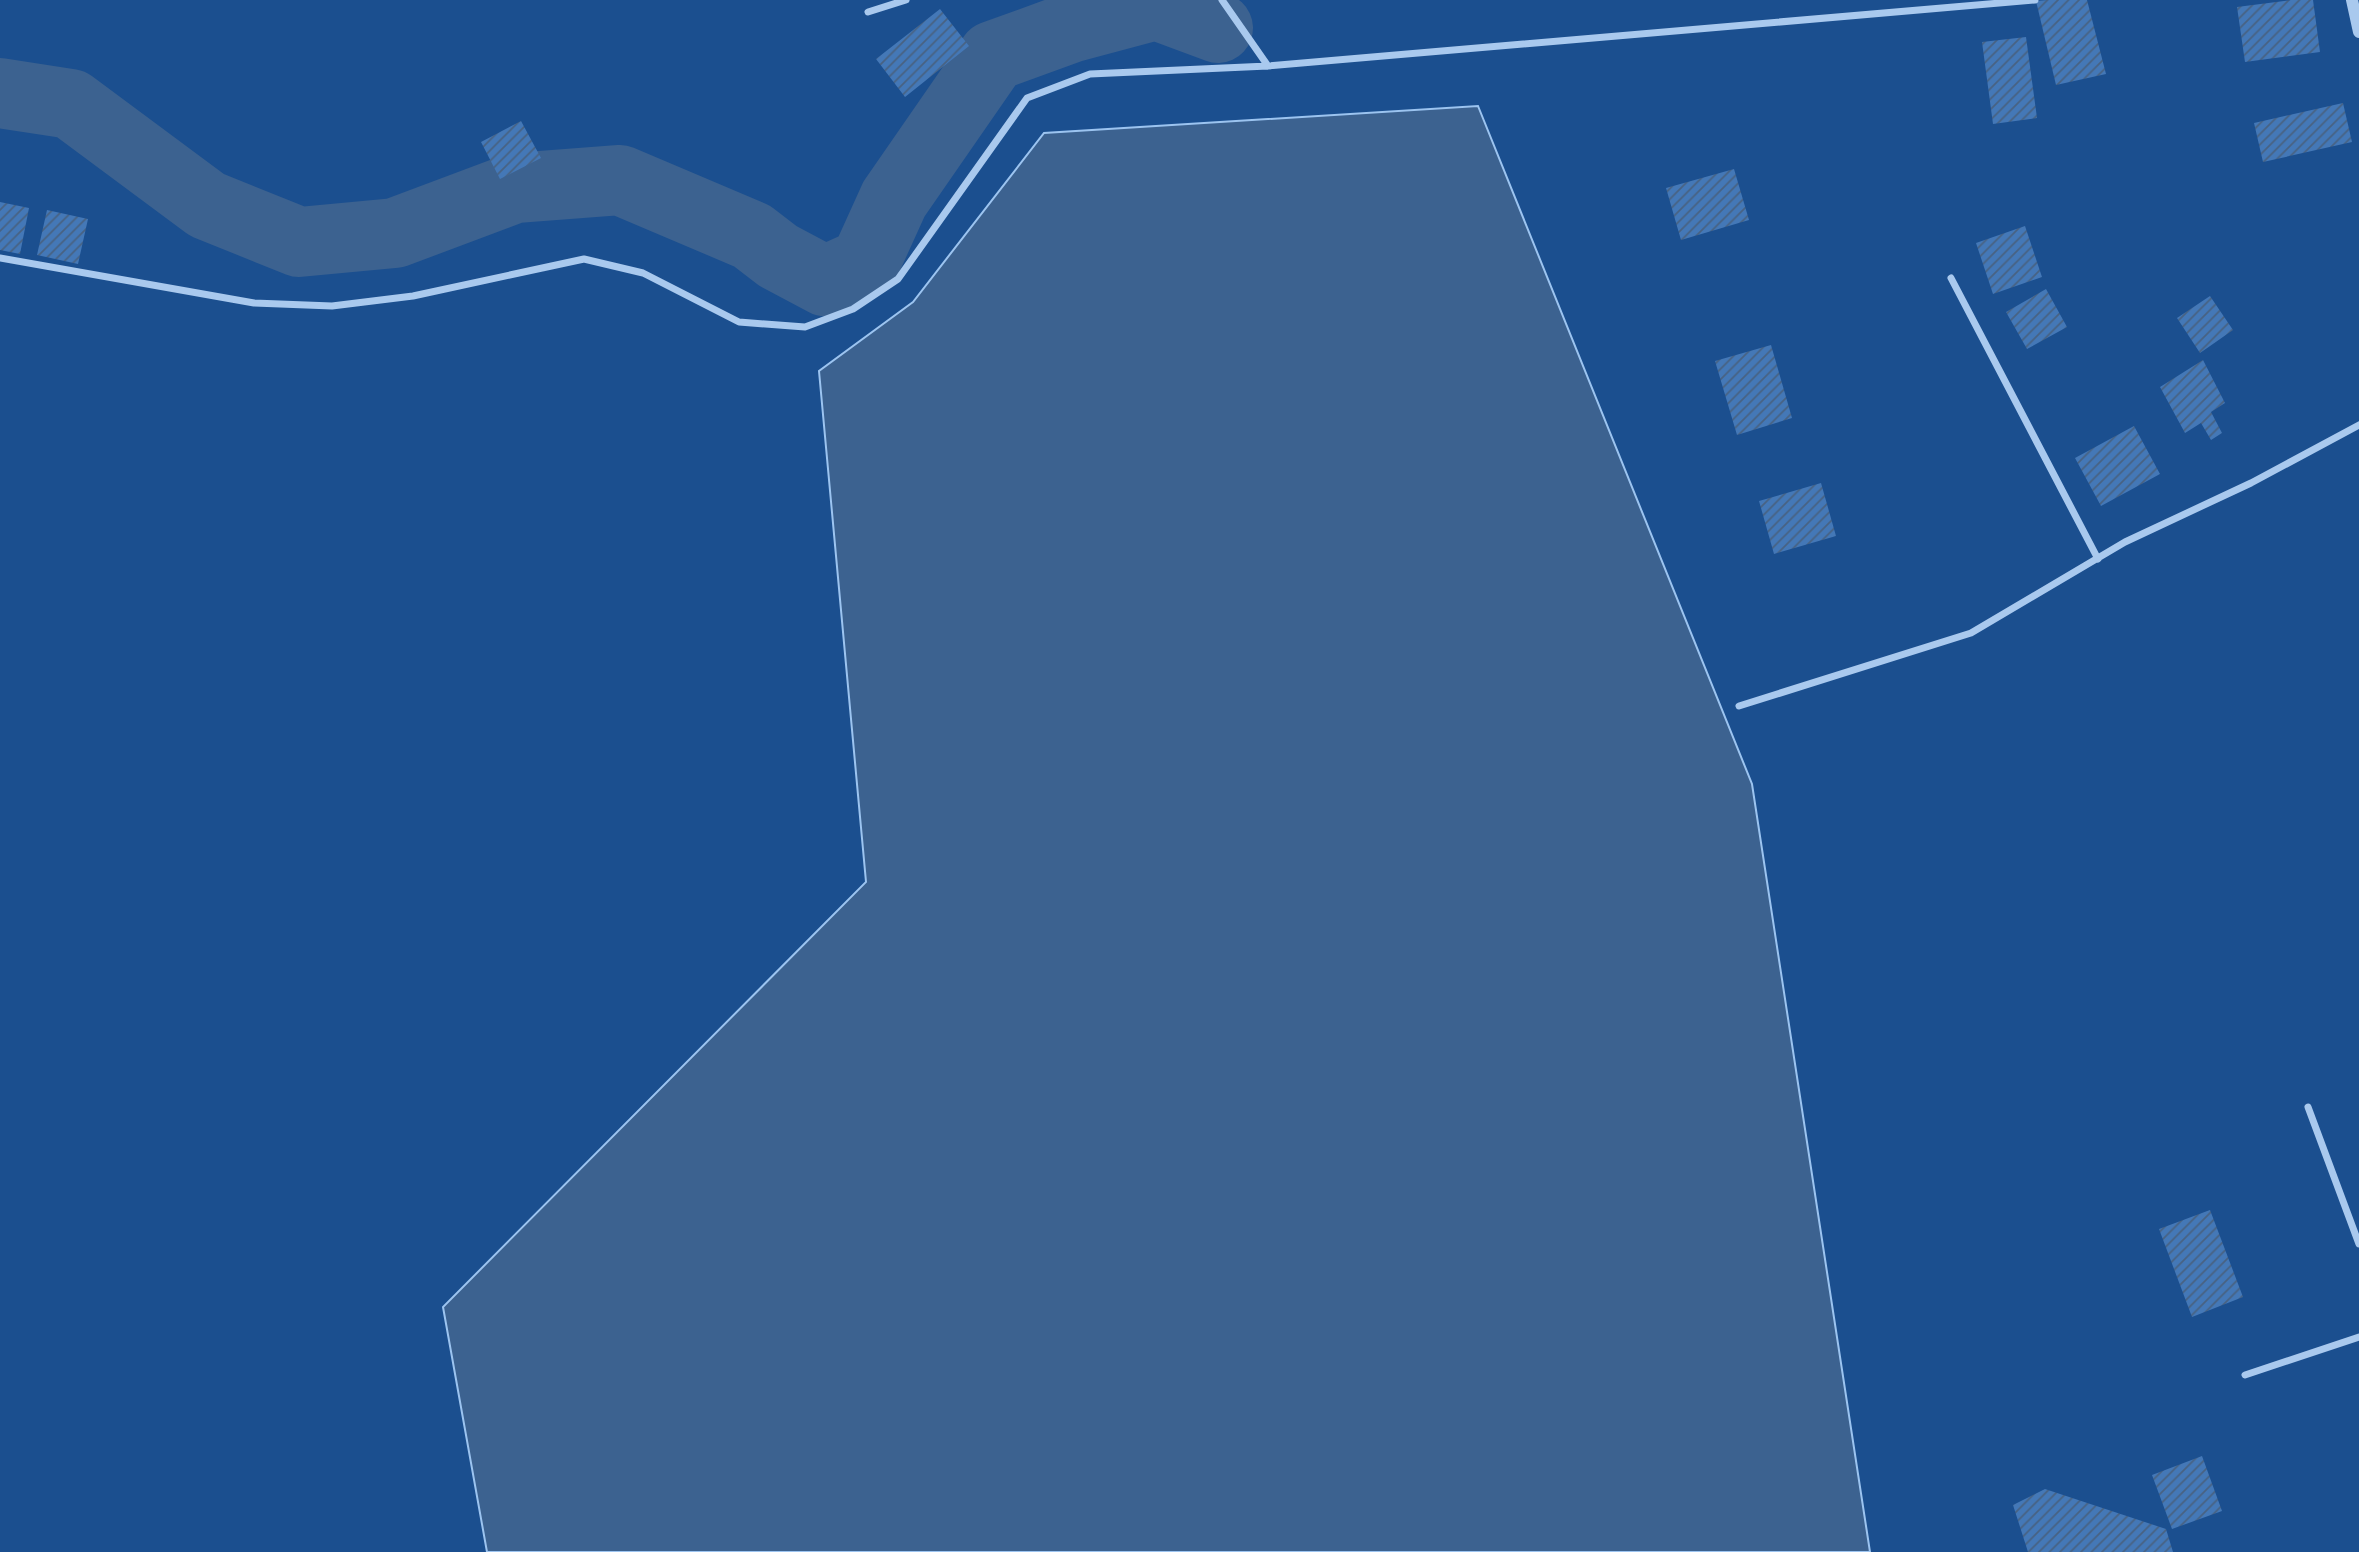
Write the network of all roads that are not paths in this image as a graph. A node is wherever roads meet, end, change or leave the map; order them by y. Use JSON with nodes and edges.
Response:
{"nodes":[{"id":1,"x":906,"y":0,"type":"edge"},
{"id":2,"x":1222,"y":0,"type":"edge"},
{"id":3,"x":2035,"y":0,"type":"edge"},
{"id":4,"x":2353,"y":0,"type":"edge"},
{"id":5,"x":868,"y":12,"type":"dead end"},
{"id":6,"x":2359,"y":32,"type":"edge"},
{"id":7,"x":1268,"y":66,"type":"junction"},
{"id":8,"x":0,"y":258,"type":"edge"},
{"id":9,"x":1951,"y":278,"type":"dead end"},
{"id":10,"x":2359,"y":425,"type":"edge"},
{"id":11,"x":2098,"y":559,"type":"junction"},
{"id":12,"x":1739,"y":706,"type":"dead end"},
{"id":13,"x":2308,"y":1107,"type":"dead end"},
{"id":14,"x":2359,"y":1244,"type":"edge"},
{"id":15,"x":2359,"y":1337,"type":"edge"},
{"id":16,"x":2245,"y":1375,"type":"dead end"}],
"edges":[{"from":1,"to":5,"type":"street"},
{"from":2,"to":7,"type":"street"},
{"from":3,"to":7,"type":"street"},
{"from":4,"to":6,"type":"street"},
{"from":7,"to":8,"type":"street"},
{"from":9,"to":11,"type":"street"},
{"from":10,"to":11,"type":"street"},
{"from":11,"to":12,"type":"street"},
{"from":13,"to":14,"type":"street"},
{"from":15,"to":16,"type":"street"}]}
